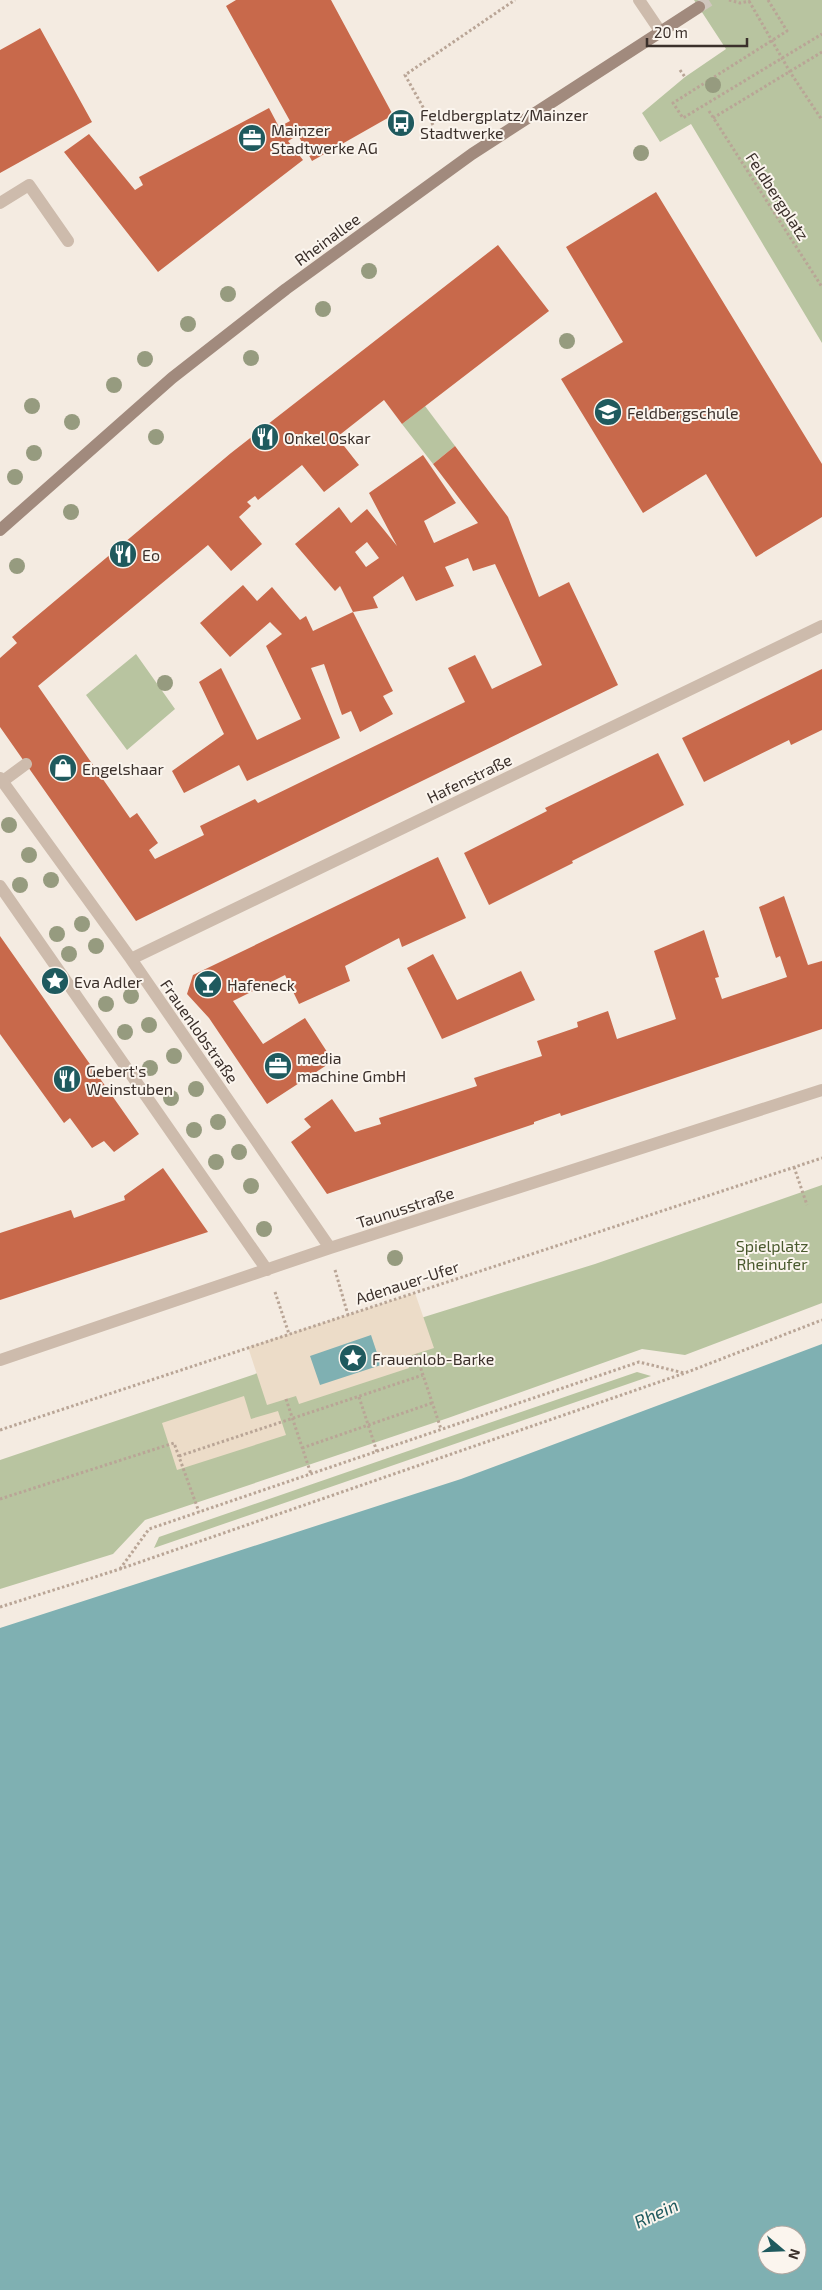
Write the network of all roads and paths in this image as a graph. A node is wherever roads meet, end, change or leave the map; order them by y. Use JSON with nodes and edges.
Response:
{"nodes":[{"id":1,"x":515,"y":0,"type":"edge"},
{"id":2,"x":639,"y":0,"type":"edge"},
{"id":3,"x":729,"y":0,"type":"edge"},
{"id":4,"x":768,"y":0,"type":"edge"},
{"id":5,"x":750,"y":1,"type":"edge"},
{"id":6,"x":699,"y":7,"type":"tunnel mouth"},
{"id":7,"x":660,"y":31,"type":"junction"},
{"id":8,"x":822,"y":34,"type":"edge"},
{"id":9,"x":772,"y":41,"type":"junction"},
{"id":10,"x":822,"y":52,"type":"edge"},
{"id":11,"x":783,"y":59,"type":"junction"},
{"id":12,"x":680,"y":70,"type":"dead end"},
{"id":13,"x":790,"y":72,"type":"junction"},
{"id":14,"x":684,"y":77,"type":"dead end"},
{"id":15,"x":709,"y":111,"type":"dead end"},
{"id":16,"x":713,"y":118,"type":"junction"},
{"id":17,"x":822,"y":120,"type":"edge"},
{"id":18,"x":433,"y":126,"type":"dead end"},
{"id":19,"x":0,"y":203,"type":"edge"},
{"id":20,"x":68,"y":241,"type":"dead end"},
{"id":21,"x":822,"y":287,"type":"edge"},
{"id":22,"x":0,"y":530,"type":"edge"},
{"id":23,"x":822,"y":626,"type":"edge"},
{"id":24,"x":26,"y":764,"type":"dead end"},
{"id":25,"x":1,"y":780,"type":"edge"},
{"id":26,"x":0,"y":886,"type":"edge"},
{"id":27,"x":131,"y":959,"type":"junction"},
{"id":28,"x":822,"y":1090,"type":"edge"},
{"id":29,"x":822,"y":1158,"type":"edge"},
{"id":30,"x":794,"y":1167,"type":"junction"},
{"id":31,"x":807,"y":1205,"type":"dead end"},
{"id":32,"x":330,"y":1248,"type":"junction"},
{"id":33,"x":267,"y":1270,"type":"junction"},
{"id":34,"x":348,"y":1315,"type":"junction"},
{"id":35,"x":822,"y":1320,"type":"edge"},
{"id":36,"x":289,"y":1334,"type":"junction"},
{"id":37,"x":416,"y":1354,"type":"dead end"},
{"id":38,"x":0,"y":1360,"type":"edge"},
{"id":39,"x":686,"y":1373,"type":"junction"},
{"id":40,"x":423,"y":1376,"type":"junction"},
{"id":41,"x":359,"y":1397,"type":"junction"},
{"id":42,"x":286,"y":1399,"type":"dead end"},
{"id":43,"x":432,"y":1403,"type":"junction"},
{"id":44,"x":292,"y":1419,"type":"junction"},
{"id":45,"x":368,"y":1426,"type":"junction"},
{"id":46,"x":0,"y":1430,"type":"edge"},
{"id":47,"x":441,"y":1430,"type":"junction"},
{"id":48,"x":302,"y":1448,"type":"junction"},
{"id":49,"x":377,"y":1452,"type":"junction"},
{"id":50,"x":179,"y":1456,"type":"junction"},
{"id":51,"x":311,"y":1474,"type":"junction"},
{"id":52,"x":0,"y":1499,"type":"edge"},
{"id":53,"x":199,"y":1512,"type":"junction"},
{"id":54,"x":120,"y":1569,"type":"junction"},
{"id":55,"x":0,"y":1606,"type":"edge"}],
"edges":[{"from":1,"to":18,"type":"path"},
{"from":2,"to":7,"type":"street"},
{"from":3,"to":5,"type":"path"},
{"from":4,"to":9,"type":"path"},
{"from":5,"to":9,"type":"path"},
{"from":6,"to":7,"type":"main road","name":"Rheinallee"},
{"from":7,"to":22,"type":"main road","name":"Rheinallee"},
{"from":8,"to":11,"type":"path"},
{"from":9,"to":11,"type":"path"},
{"from":9,"to":11,"type":"path"},
{"from":10,"to":13,"type":"path"},
{"from":11,"to":13,"type":"path"},
{"from":12,"to":14,"type":"path"},
{"from":13,"to":16,"type":"path"},
{"from":13,"to":17,"type":"path"},
{"from":15,"to":16,"type":"path","name":"Feldbergplatz"},
{"from":16,"to":21,"type":"path","name":"Feldbergplatz"},
{"from":19,"to":20,"type":"street"},
{"from":23,"to":27,"type":"street","name":"Hafenstraße"},
{"from":24,"to":25,"type":"street"},
{"from":25,"to":27,"type":"street","name":"Frauenlobstraße"},
{"from":26,"to":33,"type":"street"},
{"from":27,"to":32,"type":"street","name":"Frauenlobstraße"},
{"from":28,"to":32,"type":"street","name":"Taunusstraße"},
{"from":29,"to":30,"type":"path","name":"Adenauer-Ufer"},
{"from":30,"to":31,"type":"path"},
{"from":30,"to":34,"type":"path","name":"Adenauer-Ufer"},
{"from":32,"to":33,"type":"street","name":"Taunusstraße"},
{"from":32,"to":34,"type":"path"},
{"from":33,"to":36,"type":"path"},
{"from":33,"to":38,"type":"street","name":"Taunusstraße"},
{"from":34,"to":36,"type":"path","name":"Adenauer-Ufer"},
{"from":35,"to":39,"type":"path"},
{"from":36,"to":46,"type":"path","name":"Adenauer-Ufer"},
{"from":37,"to":40,"type":"path"},
{"from":39,"to":47,"type":"path"},
{"from":39,"to":54,"type":"path"},
{"from":40,"to":41,"type":"path"},
{"from":40,"to":43,"type":"path"},
{"from":41,"to":44,"type":"path"},
{"from":41,"to":45,"type":"path"},
{"from":42,"to":44,"type":"path"},
{"from":43,"to":45,"type":"path"},
{"from":43,"to":47,"type":"path"},
{"from":44,"to":48,"type":"path"},
{"from":44,"to":50,"type":"path"},
{"from":45,"to":48,"type":"path"},
{"from":45,"to":49,"type":"path"},
{"from":47,"to":49,"type":"path"},
{"from":48,"to":51,"type":"path"},
{"from":49,"to":51,"type":"path"},
{"from":50,"to":52,"type":"path"},
{"from":50,"to":53,"type":"path"},
{"from":51,"to":53,"type":"path"},
{"from":53,"to":54,"type":"path"},
{"from":54,"to":55,"type":"path"}]}
